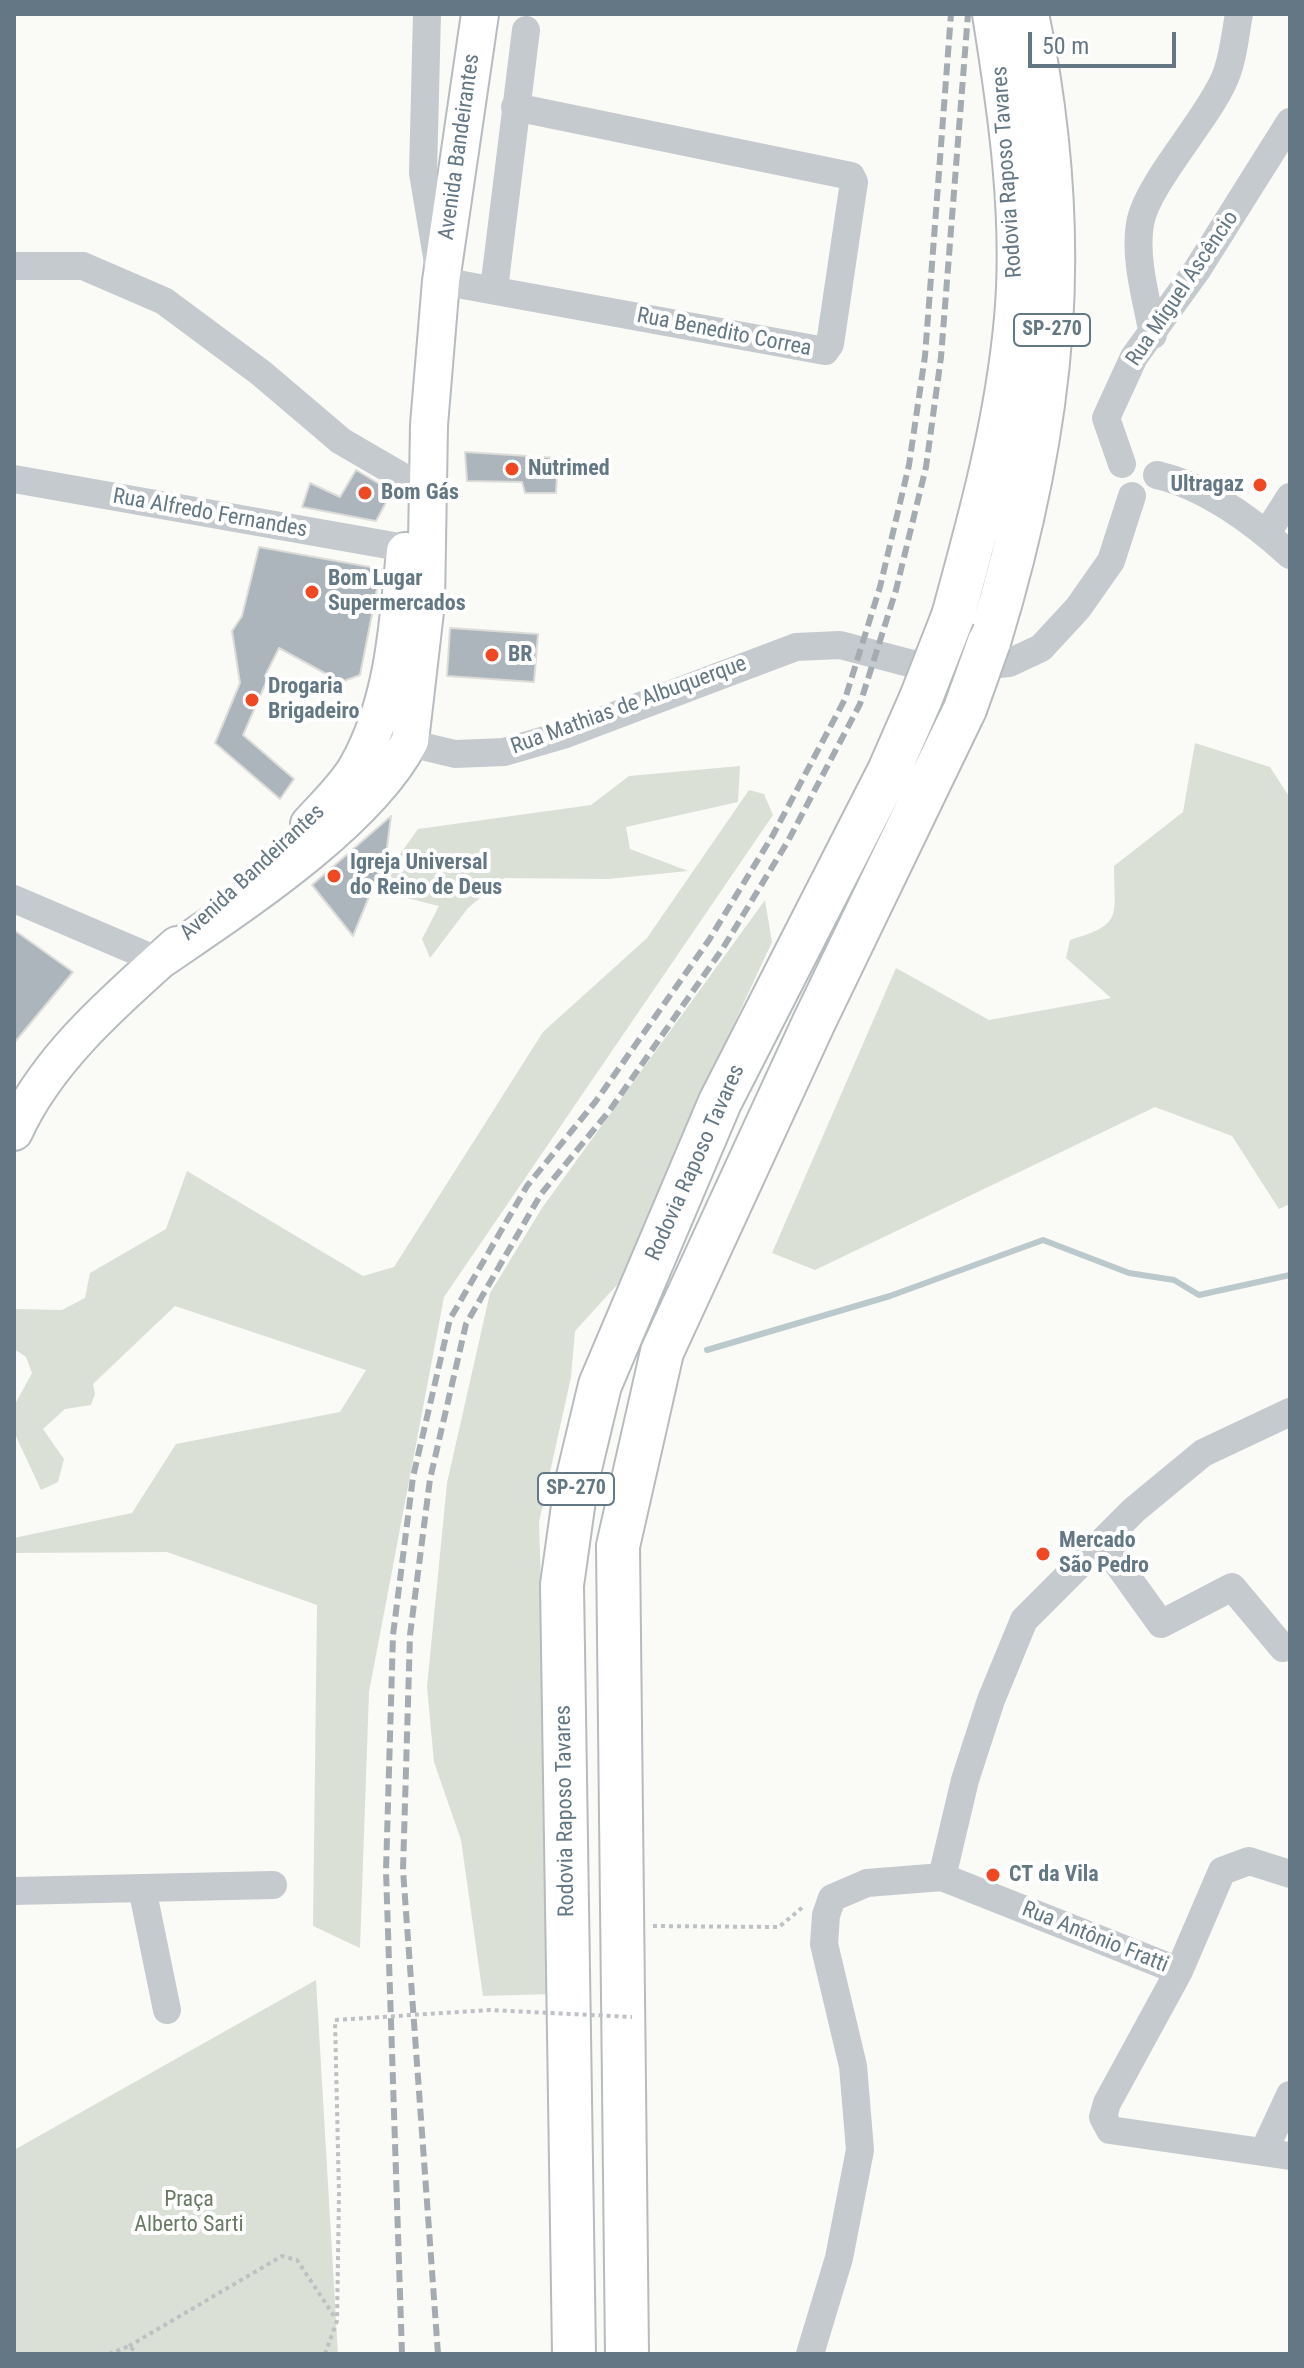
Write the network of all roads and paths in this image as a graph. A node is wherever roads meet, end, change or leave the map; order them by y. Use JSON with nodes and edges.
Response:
{"nodes":[{"id":1,"x":427,"y":14,"type":"edge"},
{"id":2,"x":480,"y":14,"type":"edge"},
{"id":3,"x":994,"y":14,"type":"edge"},
{"id":4,"x":1027,"y":14,"type":"edge"},
{"id":5,"x":1239,"y":14,"type":"edge"},
{"id":6,"x":526,"y":30,"type":"dead end"},
{"id":7,"x":515,"y":107,"type":"junction"},
{"id":8,"x":1290,"y":122,"type":"edge"},
{"id":9,"x":14,"y":266,"type":"edge"},
{"id":10,"x":441,"y":281,"type":"junction"},
{"id":11,"x":494,"y":289,"type":"junction"},
{"id":12,"x":1153,"y":335,"type":"junction"},
{"id":13,"x":1122,"y":464,"type":"junction"},
{"id":14,"x":1157,"y":475,"type":"junction"},
{"id":15,"x":14,"y":479,"type":"edge"},
{"id":16,"x":1132,"y":496,"type":"junction"},
{"id":17,"x":1290,"y":497,"type":"edge"},
{"id":18,"x":427,"y":501,"type":"junction"},
{"id":19,"x":1267,"y":533,"type":"junction"},
{"id":20,"x":405,"y":548,"type":"junction"},
{"id":21,"x":1290,"y":555,"type":"edge"},
{"id":22,"x":371,"y":737,"type":"junction"},
{"id":23,"x":410,"y":741,"type":"junction"},
{"id":24,"x":14,"y":899,"type":"edge"},
{"id":25,"x":159,"y":961,"type":"junction"},
{"id":26,"x":14,"y":1132,"type":"edge"},
{"id":27,"x":1290,"y":1412,"type":"edge"},
{"id":28,"x":1102,"y":1542,"type":"junction"},
{"id":29,"x":1283,"y":1648,"type":"dead end"},
{"id":30,"x":1290,"y":1874,"type":"edge"},
{"id":31,"x":942,"y":1877,"type":"junction"},
{"id":32,"x":273,"y":1885,"type":"dead end"},
{"id":33,"x":142,"y":1888,"type":"junction"},
{"id":34,"x":14,"y":1891,"type":"edge"},
{"id":35,"x":841,"y":1893,"type":"junction"},
{"id":36,"x":645,"y":1926,"type":"dead end"},
{"id":37,"x":1179,"y":1971,"type":"junction"},
{"id":38,"x":167,"y":2010,"type":"dead end"},
{"id":39,"x":635,"y":2015,"type":"dead end"},
{"id":40,"x":1290,"y":2095,"type":"edge"},
{"id":41,"x":1277,"y":2154,"type":"edge"},
{"id":42,"x":337,"y":2321,"type":"junction"},
{"id":43,"x":129,"y":2346,"type":"junction"},
{"id":44,"x":109,"y":2354,"type":"edge"},
{"id":45,"x":138,"y":2354,"type":"edge"},
{"id":46,"x":325,"y":2354,"type":"edge"},
{"id":47,"x":574,"y":2354,"type":"edge"},
{"id":48,"x":627,"y":2354,"type":"edge"},
{"id":49,"x":810,"y":2354,"type":"edge"}],
"edges":[{"from":1,"to":10,"type":"street","name":"Avenida Bandeirantes"},
{"from":2,"to":10,"type":"main road","name":"Avenida Bandeirantes"},
{"from":3,"to":47,"type":"highway","name":"Rodovia Raposo Tavares","number":"SP-270","bridge":true},
{"from":4,"to":48,"type":"highway","name":"Rodovia Raposo Tavares","number":"SP-270","bridge":true},
{"from":5,"to":12,"type":"street"},
{"from":6,"to":7,"type":"street"},
{"from":7,"to":11,"type":"street"},
{"from":7,"to":11,"type":"street","name":"Rua Benedito Correa"},
{"from":8,"to":12,"type":"street","name":"Rua Miguel Ascêncio"},
{"from":9,"to":18,"type":"street"},
{"from":10,"to":11,"type":"street","name":"Rua Benedito Correa"},
{"from":10,"to":18,"type":"main road","name":"Avenida Bandeirantes"},
{"from":12,"to":13,"type":"street","name":"Rua Miguel Ascêncio"},
{"from":13,"to":14,"type":"street"},
{"from":13,"to":16,"type":"street"},
{"from":14,"to":16,"type":"street"},
{"from":14,"to":19,"type":"street"},
{"from":15,"to":20,"type":"street","name":"Rua Alfredo Fernandes"},
{"from":16,"to":23,"type":"street","name":"Rua Mathias de Albuquerque"},
{"from":17,"to":19,"type":"street"},
{"from":18,"to":20,"type":"main road","name":"Avenida Bandeirantes"},
{"from":18,"to":23,"type":"main road","name":"Avenida Bandeirantes"},
{"from":19,"to":21,"type":"street"},
{"from":20,"to":22,"type":"main road","name":"Avenida Bandeirantes"},
{"from":22,"to":23,"type":"street","name":"Rua Mathias de Albuquerque"},
{"from":22,"to":25,"type":"main road","name":"Avenida Bandeirantes"},
{"from":23,"to":25,"type":"main road","name":"Avenida Bandeirantes"},
{"from":24,"to":25,"type":"street"},
{"from":25,"to":26,"type":"main road","name":"Avenida Bandeirantes"},
{"from":27,"to":28,"type":"street"},
{"from":28,"to":29,"type":"street"},
{"from":28,"to":31,"type":"street"},
{"from":30,"to":37,"type":"street"},
{"from":31,"to":35,"type":"street"},
{"from":31,"to":37,"type":"street","name":"Rua Antônio Fratti"},
{"from":32,"to":33,"type":"street"},
{"from":33,"to":34,"type":"street"},
{"from":33,"to":38,"type":"street"},
{"from":35,"to":36,"type":"path"},
{"from":35,"to":49,"type":"street"},
{"from":37,"to":41,"type":"street","name":"Rua Antônio Fratti"},
{"from":39,"to":42,"type":"path","bridge":true},
{"from":40,"to":41,"type":"street"},
{"from":42,"to":43,"type":"path"},
{"from":42,"to":46,"type":"path"},
{"from":43,"to":44,"type":"path"},
{"from":43,"to":45,"type":"path"}]}
